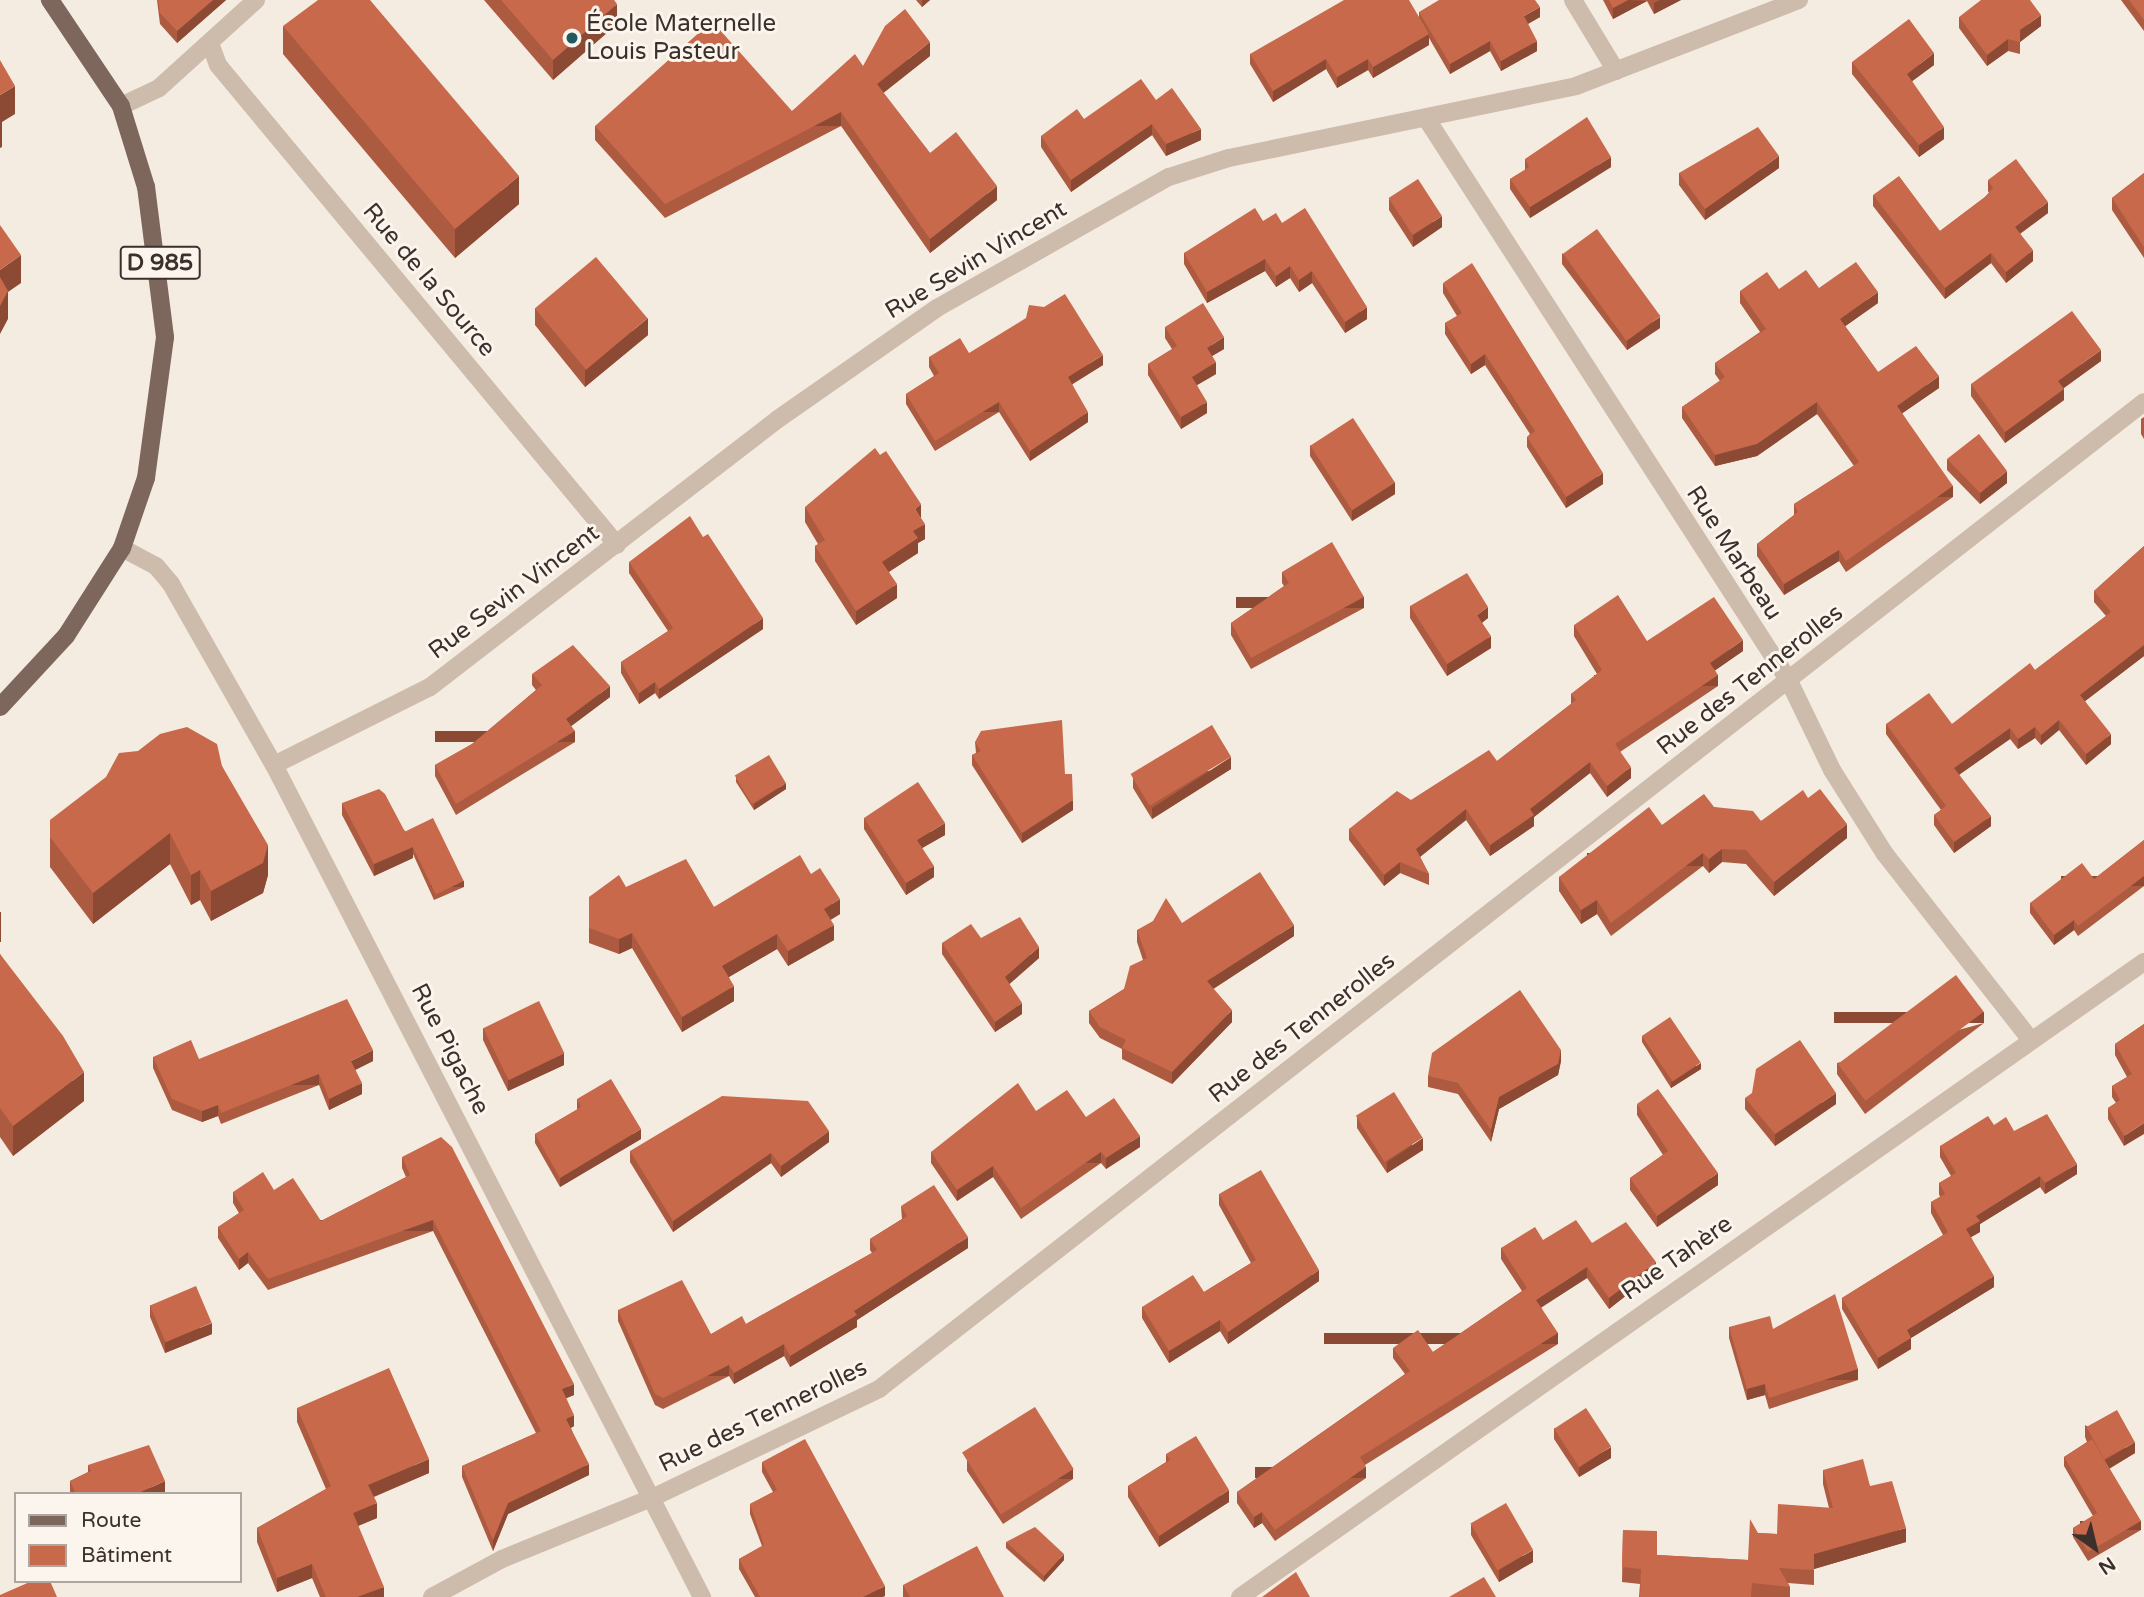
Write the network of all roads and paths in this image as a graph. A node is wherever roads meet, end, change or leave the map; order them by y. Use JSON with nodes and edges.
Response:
{"nodes":[{"id":1,"x":50,"y":0,"type":"edge"},
{"id":2,"x":256,"y":0,"type":"edge"},
{"id":3,"x":1573,"y":0,"type":"edge"},
{"id":4,"x":1799,"y":0,"type":"edge"},
{"id":5,"x":211,"y":43,"type":"junction"},
{"id":6,"x":1616,"y":71,"type":"junction"},
{"id":7,"x":121,"y":106,"type":"junction"},
{"id":8,"x":1428,"y":121,"type":"junction"},
{"id":9,"x":2144,"y":402,"type":"edge"},
{"id":10,"x":617,"y":545,"type":"junction"},
{"id":11,"x":122,"y":548,"type":"junction"},
{"id":12,"x":1788,"y":681,"type":"junction"},
{"id":13,"x":0,"y":707,"type":"edge"},
{"id":14,"x":274,"y":765,"type":"junction"},
{"id":15,"x":2144,"y":962,"type":"edge"},
{"id":16,"x":2031,"y":1039,"type":"junction"},
{"id":17,"x":654,"y":1497,"type":"junction"},
{"id":18,"x":432,"y":1597,"type":"edge"},
{"id":19,"x":702,"y":1597,"type":"edge"},
{"id":20,"x":1240,"y":1597,"type":"edge"}],
"edges":[{"from":1,"to":7,"type":"main road","number":"D 985"},
{"from":2,"to":5,"type":"street"},
{"from":3,"to":6,"type":"street"},
{"from":4,"to":6,"type":"street","name":"Rue Sevin Vincent"},
{"from":5,"to":7,"type":"street"},
{"from":5,"to":10,"type":"street","name":"Rue de la Source"},
{"from":6,"to":8,"type":"street","name":"Rue Sevin Vincent"},
{"from":7,"to":11,"type":"main road","number":"D 985"},
{"from":8,"to":10,"type":"street","name":"Rue Sevin Vincent"},
{"from":8,"to":12,"type":"street","name":"Rue Marbeau"},
{"from":9,"to":12,"type":"street","name":"Rue des Tennerolles"},
{"from":10,"to":14,"type":"street","name":"Rue Sevin Vincent"},
{"from":11,"to":13,"type":"main road","number":"D 985"},
{"from":11,"to":14,"type":"street","name":"Rue Pigache"},
{"from":12,"to":16,"type":"street","name":"Rue Marbeau"},
{"from":12,"to":17,"type":"street","name":"Rue des Tennerolles"},
{"from":14,"to":17,"type":"street","name":"Rue Pigache"},
{"from":15,"to":16,"type":"street","name":"Rue Tahère"},
{"from":16,"to":20,"type":"street","name":"Rue Tahère"},
{"from":17,"to":18,"type":"street","name":"Rue des Tennerolles"},
{"from":17,"to":19,"type":"street","name":"Rue Pigache"}]}
